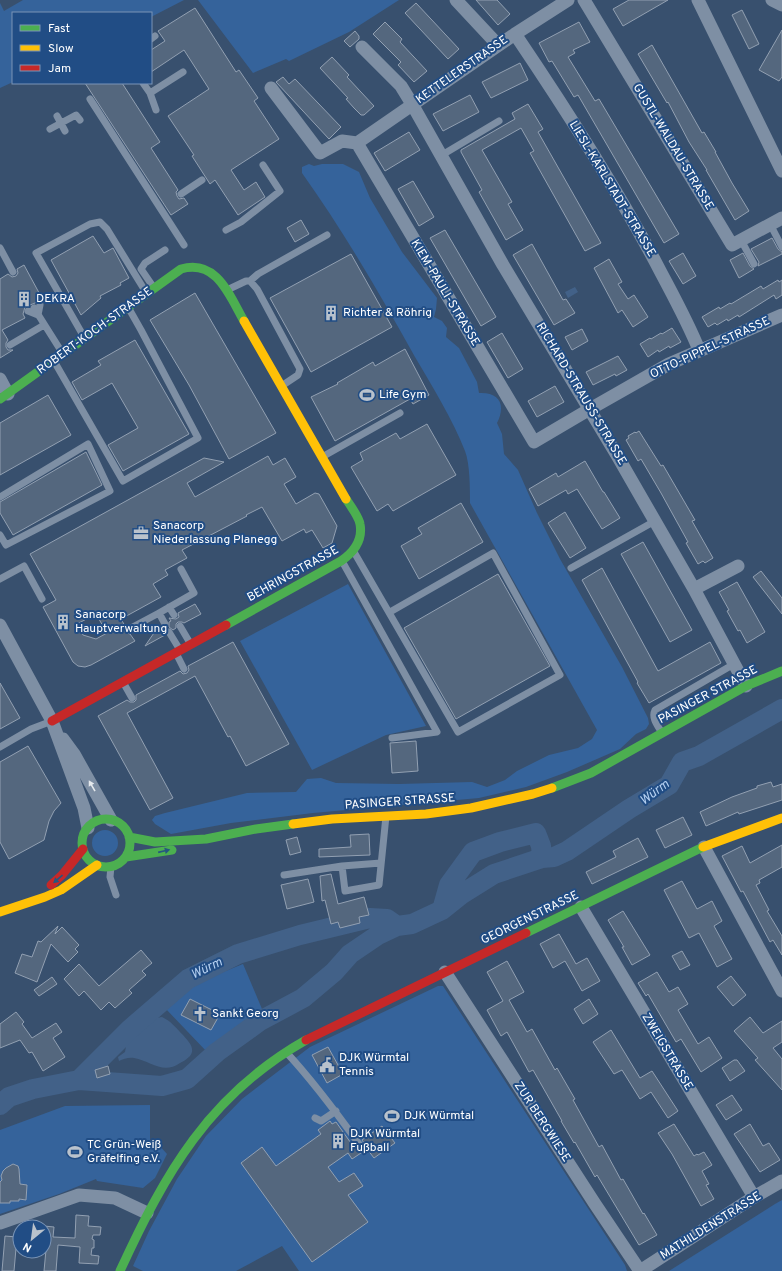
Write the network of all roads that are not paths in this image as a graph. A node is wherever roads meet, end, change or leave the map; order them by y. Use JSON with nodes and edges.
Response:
{"nodes":[{"id":1,"x":456,"y":0,"type":"edge"},
{"id":2,"x":568,"y":0,"type":"edge"},
{"id":3,"x":584,"y":0,"type":"edge"},
{"id":4,"x":698,"y":0,"type":"edge"},
{"id":5,"x":772,"y":0,"type":"edge"},
{"id":6,"x":782,"y":5,"type":"edge"},
{"id":7,"x":515,"y":34,"type":"junction"},
{"id":8,"x":498,"y":45,"type":"junction"},
{"id":9,"x":362,"y":47,"type":"dead end"},
{"id":10,"x":183,"y":72,"type":"dead end"},
{"id":11,"x":144,"y":84,"type":"edge"},
{"id":12,"x":271,"y":88,"type":"dead end"},
{"id":13,"x":150,"y":93,"type":"junction"},
{"id":14,"x":90,"y":99,"type":"dead end"},
{"id":15,"x":412,"y":104,"type":"junction"},
{"id":16,"x":156,"y":110,"type":"dead end"},
{"id":17,"x":57,"y":116,"type":"dead end"},
{"id":18,"x":80,"y":120,"type":"dead end"},
{"id":19,"x":499,"y":121,"type":"dead end"},
{"id":20,"x":61,"y":124,"type":"junction"},
{"id":21,"x":50,"y":129,"type":"dead end"},
{"id":22,"x":65,"y":131,"type":"dead end"},
{"id":23,"x":357,"y":143,"type":"junction"},
{"id":24,"x":442,"y":155,"type":"junction"},
{"id":25,"x":263,"y":165,"type":"dead end"},
{"id":26,"x":782,"y":171,"type":"edge"},
{"id":27,"x":202,"y":180,"type":"dead end"},
{"id":28,"x":181,"y":194,"type":"dead end"},
{"id":29,"x":782,"y":218,"type":"edge"},
{"id":30,"x":770,"y":224,"type":"junction"},
{"id":31,"x":226,"y":230,"type":"dead end"},
{"id":32,"x":327,"y":235,"type":"dead end"},
{"id":33,"x":741,"y":240,"type":"junction"},
{"id":34,"x":184,"y":245,"type":"dead end"},
{"id":35,"x":782,"y":247,"type":"edge"},
{"id":36,"x":0,"y":248,"type":"edge"},
{"id":37,"x":165,"y":250,"type":"dead end"},
{"id":38,"x":754,"y":264,"type":"dead end"},
{"id":39,"x":198,"y":267,"type":"joint"},
{"id":40,"x":12,"y":270,"type":"dead end"},
{"id":41,"x":250,"y":281,"type":"junction"},
{"id":42,"x":150,"y":291,"type":"junction"},
{"id":43,"x":226,"y":291,"type":"junction"},
{"id":44,"x":128,"y":307,"type":"junction"},
{"id":45,"x":38,"y":315,"type":"junction"},
{"id":46,"x":782,"y":315,"type":"edge"},
{"id":47,"x":44,"y":325,"type":"junction"},
{"id":48,"x":85,"y":339,"type":"junction"},
{"id":49,"x":10,"y":345,"type":"dead end"},
{"id":50,"x":699,"y":350,"type":"junction"},
{"id":51,"x":63,"y":354,"type":"junction"},
{"id":52,"x":54,"y":361,"type":"junction"},
{"id":53,"x":0,"y":379,"type":"edge"},
{"id":54,"x":281,"y":386,"type":"junction"},
{"id":55,"x":4,"y":396,"type":"edge"},
{"id":56,"x":590,"y":408,"type":"junction"},
{"id":57,"x":400,"y":413,"type":"dead end"},
{"id":58,"x":534,"y":442,"type":"joint"},
{"id":59,"x":322,"y":457,"type":"junction"},
{"id":60,"x":0,"y":497,"type":"edge"},
{"id":61,"x":655,"y":521,"type":"junction"},
{"id":62,"x":0,"y":535,"type":"edge"},
{"id":63,"x":354,"y":551,"type":"junction"},
{"id":64,"x":341,"y":561,"type":"junction"},
{"id":65,"x":738,"y":566,"type":"dead end"},
{"id":66,"x":571,"y":568,"type":"dead end"},
{"id":67,"x":181,"y":569,"type":"dead end"},
{"id":68,"x":0,"y":579,"type":"edge"},
{"id":69,"x":694,"y":589,"type":"junction"},
{"id":70,"x":42,"y":599,"type":"dead end"},
{"id":71,"x":170,"y":607,"type":"junction"},
{"id":72,"x":390,"y":612,"type":"junction"},
{"id":73,"x":159,"y":613,"type":"junction"},
{"id":74,"x":174,"y":615,"type":"dead end"},
{"id":75,"x":165,"y":624,"type":"dead end"},
{"id":76,"x":0,"y":625,"type":"edge"},
{"id":77,"x":180,"y":626,"type":"dead end"},
{"id":78,"x":129,"y":629,"type":"dead end"},
{"id":79,"x":169,"y":632,"type":"dead end"},
{"id":80,"x":190,"y":645,"type":"junction"},
{"id":81,"x":178,"y":652,"type":"junction"},
{"id":82,"x":734,"y":664,"type":"junction"},
{"id":83,"x":184,"y":669,"type":"dead end"},
{"id":84,"x":782,"y":671,"type":"edge"},
{"id":85,"x":122,"y":682,"type":"junction"},
{"id":86,"x":746,"y":686,"type":"junction"},
{"id":87,"x":132,"y":698,"type":"dead end"},
{"id":88,"x":54,"y":725,"type":"junction"},
{"id":89,"x":662,"y":733,"type":"junction"},
{"id":90,"x":392,"y":738,"type":"dead end"},
{"id":91,"x":0,"y":747,"type":"edge"},
{"id":92,"x":386,"y":816,"type":"junction"},
{"id":93,"x":782,"y":818,"type":"edge"},
{"id":94,"x":112,"y":820,"type":"junction"},
{"id":95,"x":88,"y":828,"type":"junction"},
{"id":96,"x":129,"y":837,"type":"junction"},
{"id":97,"x":206,"y":838,"type":"junction"},
{"id":98,"x":704,"y":847,"type":"junction"},
{"id":99,"x":83,"y":849,"type":"junction"},
{"id":100,"x":126,"y":857,"type":"junction"},
{"id":101,"x":381,"y":864,"type":"junction"},
{"id":102,"x":97,"y":865,"type":"junction"},
{"id":103,"x":111,"y":866,"type":"junction"},
{"id":104,"x":342,"y":866,"type":"junction"},
{"id":105,"x":284,"y":875,"type":"dead end"},
{"id":106,"x":116,"y":895,"type":"dead end"},
{"id":107,"x":16,"y":906,"type":"junction"},
{"id":108,"x":581,"y":906,"type":"junction"},
{"id":109,"x":0,"y":912,"type":"edge"},
{"id":110,"x":444,"y":972,"type":"junction"},
{"id":111,"x":782,"y":991,"type":"edge"},
{"id":112,"x":289,"y":1050,"type":"junction"},
{"id":113,"x":270,"y":1063,"type":"junction"},
{"id":114,"x":277,"y":1071,"type":"dead end"},
{"id":115,"x":336,"y":1111,"type":"junction"},
{"id":116,"x":315,"y":1118,"type":"dead end"},
{"id":117,"x":359,"y":1144,"type":"dead end"},
{"id":118,"x":782,"y":1181,"type":"edge"},
{"id":119,"x":754,"y":1197,"type":"junction"},
{"id":120,"x":146,"y":1213,"type":"junction"},
{"id":121,"x":0,"y":1223,"type":"edge"},
{"id":122,"x":120,"y":1271,"type":"edge"},
{"id":123,"x":640,"y":1271,"type":"edge"}],
"edges":[{"from":1,"to":8,"type":"street"},
{"from":2,"to":7,"type":"street","name":"KETTELERSTRASSE"},
{"from":3,"to":33,"type":"street","name":"GUSTL-WALDAU-STRASSE"},
{"from":4,"to":26,"type":"street"},
{"from":5,"to":6,"type":"street"},
{"from":7,"to":8,"type":"street","name":"KETTELERSTRASSE"},
{"from":7,"to":50,"type":"street","name":"LIESL-KARLSTADT-STRASSE"},
{"from":8,"to":15,"type":"street","name":"KETTELERSTRASSE"},
{"from":9,"to":15,"type":"street","name":"RICHARD-STRAUSS-STRASSE"},
{"from":10,"to":13,"type":"lane"},
{"from":11,"to":13,"type":"lane"},
{"from":12,"to":23,"type":"street"},
{"from":13,"to":16,"type":"lane"},
{"from":14,"to":34,"type":"lane"},
{"from":15,"to":23,"type":"street","name":"KETTELERSTRASSE"},
{"from":15,"to":24,"type":"street","name":"RICHARD-STRAUSS-STRASSE"},
{"from":17,"to":20,"type":"lane"},
{"from":18,"to":20,"type":"lane"},
{"from":19,"to":24,"type":"lane"},
{"from":20,"to":21,"type":"lane"},
{"from":20,"to":22,"type":"lane"},
{"from":23,"to":58,"type":"street","name":"KIEM-PAULI-STRASSE"},
{"from":24,"to":56,"type":"street","name":"RICHARD-STRAUSS-STRASSE"},
{"from":25,"to":31,"type":"lane"},
{"from":27,"to":28,"type":"lane"},
{"from":29,"to":30,"type":"street"},
{"from":30,"to":33,"type":"street"},
{"from":30,"to":35,"type":"lane"},
{"from":32,"to":41,"type":"lane"},
{"from":33,"to":38,"type":"lane"},
{"from":36,"to":40,"type":"lane"},
{"from":37,"to":42,"type":"lane"},
{"from":39,"to":42,"type":"street","name":"ROBERT-KOCH-STRASSE"},
{"from":39,"to":43,"type":"street","name":"BEHRINGSTRASSE"},
{"from":41,"to":43,"type":"lane"},
{"from":41,"to":54,"type":"lane"},
{"from":42,"to":44,"type":"street","name":"ROBERT-KOCH-STRASSE"},
{"from":42,"to":48,"type":"lane"},
{"from":43,"to":54,"type":"street","name":"BEHRINGSTRASSE"},
{"from":44,"to":48,"type":"street","name":"ROBERT-KOCH-STRASSE"},
{"from":44,"to":52,"type":"lane"},
{"from":45,"to":45,"type":"lane"},
{"from":45,"to":47,"type":"lane"},
{"from":46,"to":50,"type":"street","name":"OTTO-PIPPEL-STRASSE"},
{"from":47,"to":49,"type":"lane"},
{"from":47,"to":51,"type":"lane"},
{"from":48,"to":51,"type":"street","name":"ROBERT-KOCH-STRASSE"},
{"from":50,"to":56,"type":"street","name":"OTTO-PIPPEL-STRASSE"},
{"from":51,"to":52,"type":"street","name":"ROBERT-KOCH-STRASSE"},
{"from":52,"to":55,"type":"street","name":"ROBERT-KOCH-STRASSE"},
{"from":53,"to":55,"type":"street","name":"ROBERT-KOCH-STRASSE"},
{"from":54,"to":59,"type":"street","name":"BEHRINGSTRASSE"},
{"from":56,"to":58,"type":"street","name":"OTTO-PIPPEL-STRASSE"},
{"from":56,"to":61,"type":"street","name":"RICHARD-STRAUSS-STRASSE"},
{"from":57,"to":59,"type":"lane"},
{"from":59,"to":63,"type":"street","name":"BEHRINGSTRASSE"},
{"from":60,"to":62,"type":"lane"},
{"from":61,"to":66,"type":"lane"},
{"from":61,"to":69,"type":"street","name":"RICHARD-STRAUSS-STRASSE"},
{"from":63,"to":64,"type":"street","name":"BEHRINGSTRASSE"},
{"from":63,"to":72,"type":"lane"},
{"from":64,"to":80,"type":"street","name":"BEHRINGSTRASSE"},
{"from":64,"to":90,"type":"lane"},
{"from":65,"to":69,"type":"street"},
{"from":67,"to":71,"type":"lane"},
{"from":68,"to":70,"type":"lane"},
{"from":69,"to":82,"type":"street","name":"RICHARD-STRAUSS-STRASSE"},
{"from":71,"to":73,"type":"lane"},
{"from":71,"to":74,"type":"lane"},
{"from":72,"to":72,"type":"lane"},
{"from":73,"to":75,"type":"lane"},
{"from":73,"to":78,"type":"lane"},
{"from":76,"to":88,"type":"street"},
{"from":77,"to":80,"type":"lane"},
{"from":79,"to":81,"type":"lane"},
{"from":80,"to":81,"type":"street","name":"BEHRINGSTRASSE"},
{"from":81,"to":83,"type":"lane"},
{"from":81,"to":85,"type":"street","name":"BEHRINGSTRASSE"},
{"from":82,"to":86,"type":"street","name":"RICHARD-STRAUSS-STRASSE"},
{"from":82,"to":89,"type":"lane"},
{"from":84,"to":86,"type":"street","name":"PASINGER STRASSE"},
{"from":85,"to":87,"type":"lane"},
{"from":85,"to":88,"type":"street","name":"BEHRINGSTRASSE"},
{"from":86,"to":89,"type":"street","name":"PASINGER STRASSE"},
{"from":88,"to":91,"type":"lane"},
{"from":94,"to":88,"type":"street","one_way":true},
{"from":88,"to":95,"type":"street"},
{"from":89,"to":92,"type":"street","name":"PASINGER STRASSE"},
{"from":92,"to":97,"type":"street","name":"PASINGER STRASSE"},
{"from":92,"to":101,"type":"lane"},
{"from":93,"to":98,"type":"street","name":"GEORGENSTRASSE"},
{"from":94,"to":95,"type":"street"},
{"from":94,"to":96,"type":"street"},
{"from":95,"to":99,"type":"street"},
{"from":96,"to":97,"type":"street","name":"PASINGER STRASSE"},
{"from":96,"to":100,"type":"street"},
{"from":100,"to":97,"type":"street","name":"PASINGER STRASSE","one_way":true},
{"from":98,"to":108,"type":"street","name":"GEORGENSTRASSE"},
{"from":98,"to":111,"type":"street"},
{"from":99,"to":102,"type":"street"},
{"from":99,"to":107,"type":"street","one_way":true},
{"from":100,"to":103,"type":"street"},
{"from":101,"to":104,"type":"lane"},
{"from":101,"to":104,"type":"lane"},
{"from":102,"to":103,"type":"street"},
{"from":102,"to":107,"type":"street"},
{"from":103,"to":106,"type":"lane"},
{"from":104,"to":105,"type":"lane"},
{"from":107,"to":109,"type":"street"},
{"from":108,"to":110,"type":"street","name":"GEORGENSTRASSE"},
{"from":108,"to":119,"type":"street","name":"ZWEIGSTRASSE"},
{"from":110,"to":112,"type":"street","name":"GEORGENSTRASSE"},
{"from":110,"to":123,"type":"street","name":"ZUR BERGWIESE"},
{"from":112,"to":113,"type":"street","name":"GEORGENSTRASSE"},
{"from":112,"to":115,"type":"lane"},
{"from":113,"to":114,"type":"lane"},
{"from":113,"to":120,"type":"street","name":"GEORGENSTRASSE"},
{"from":115,"to":116,"type":"lane"},
{"from":115,"to":117,"type":"lane"},
{"from":118,"to":119,"type":"street","name":"MATHILDENSTRASSE"},
{"from":119,"to":123,"type":"street","name":"MATHILDENSTRASSE"},
{"from":120,"to":121,"type":"street"},
{"from":120,"to":122,"type":"street","name":"GEORGENSTRASSE"}]}
